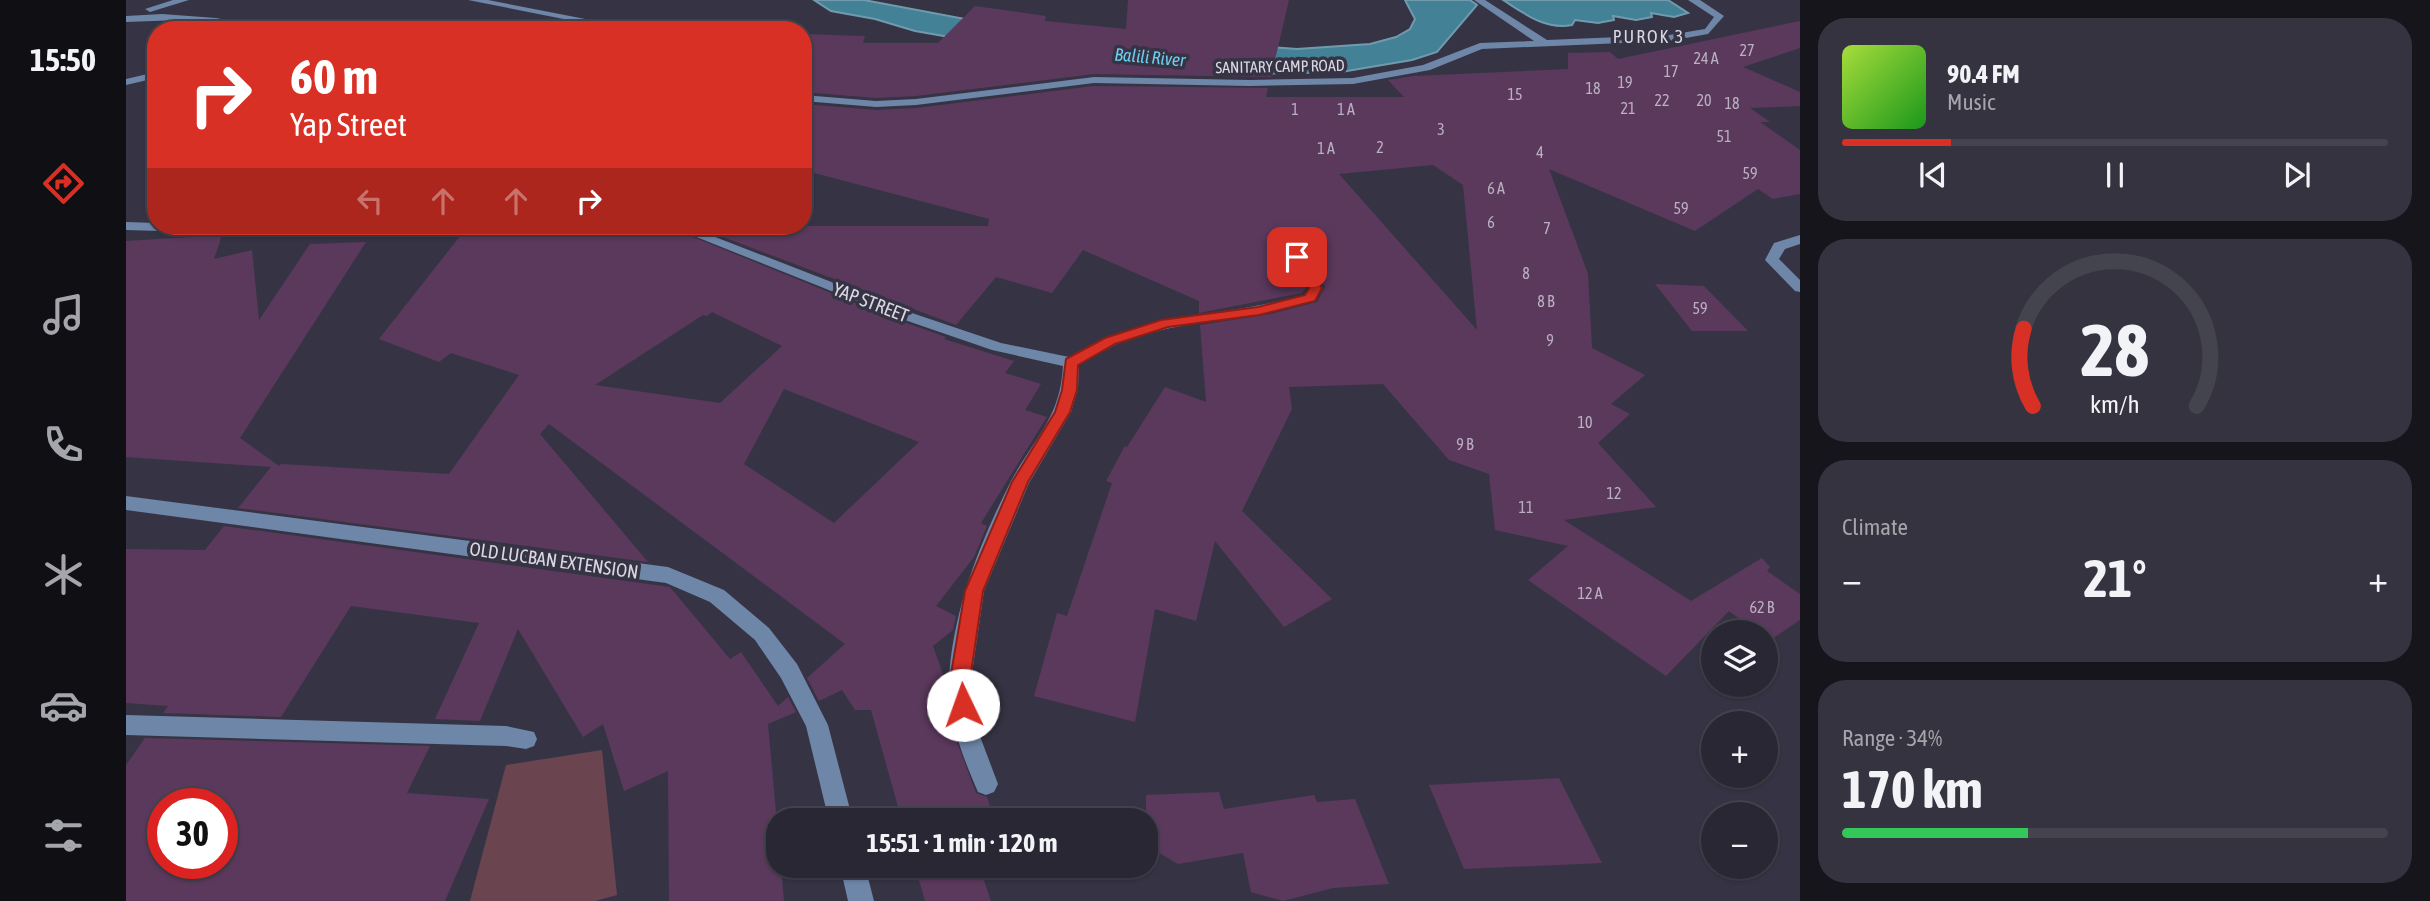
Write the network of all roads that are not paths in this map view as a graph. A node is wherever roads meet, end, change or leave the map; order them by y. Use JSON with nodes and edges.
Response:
{"nodes":[{"id":1,"x":184,"y":0,"type":"edge"},
{"id":2,"x":473,"y":0,"type":"edge"},
{"id":3,"x":1479,"y":0,"type":"edge"},
{"id":4,"x":1693,"y":0,"type":"edge"},
{"id":5,"x":126,"y":17,"type":"edge"},
{"id":6,"x":198,"y":21,"type":"edge"},
{"id":7,"x":588,"y":21,"type":"edge"},
{"id":8,"x":1544,"y":43,"type":"junction"},
{"id":9,"x":147,"y":77,"type":"edge"},
{"id":10,"x":126,"y":82,"type":"edge"},
{"id":11,"x":812,"y":99,"type":"edge"},
{"id":12,"x":126,"y":226,"type":"edge"},
{"id":13,"x":147,"y":227,"type":"edge"},
{"id":14,"x":699,"y":235,"type":"edge"},
{"id":15,"x":1800,"y":239,"type":"edge"},
{"id":16,"x":1297,"y":257,"type":"dead end"},
{"id":17,"x":1800,"y":288,"type":"edge"},
{"id":18,"x":1071,"y":363,"type":"junction"},
{"id":19,"x":126,"y":503,"type":"edge"},
{"id":20,"x":126,"y":725,"type":"edge"},
{"id":21,"x":526,"y":740,"type":"dead end"},
{"id":22,"x":986,"y":784,"type":"dead end"},
{"id":23,"x":838,"y":808,"type":"edge"},
{"id":24,"x":855,"y":878,"type":"edge"},
{"id":25,"x":861,"y":901,"type":"edge"}],
"edges":[{"from":1,"to":5,"type":"street"},
{"from":2,"to":7,"type":"street"},
{"from":3,"to":8,"type":"street"},
{"from":4,"to":8,"type":"street","name":"SANITARY CAMP ROAD"},
{"from":5,"to":6,"type":"street"},
{"from":8,"to":11,"type":"street","name":"SANITARY CAMP ROAD"},
{"from":9,"to":10,"type":"street"},
{"from":12,"to":13,"type":"street"},
{"from":14,"to":18,"type":"street","name":"YAP STREET"},
{"from":15,"to":17,"type":"street"},
{"from":16,"to":18,"type":"street"},
{"from":18,"to":22,"type":"street"},
{"from":19,"to":23,"type":"street","name":"OLD LUCBAN EXTENSION"},
{"from":20,"to":21,"type":"street"},
{"from":24,"to":25,"type":"street"}]}
